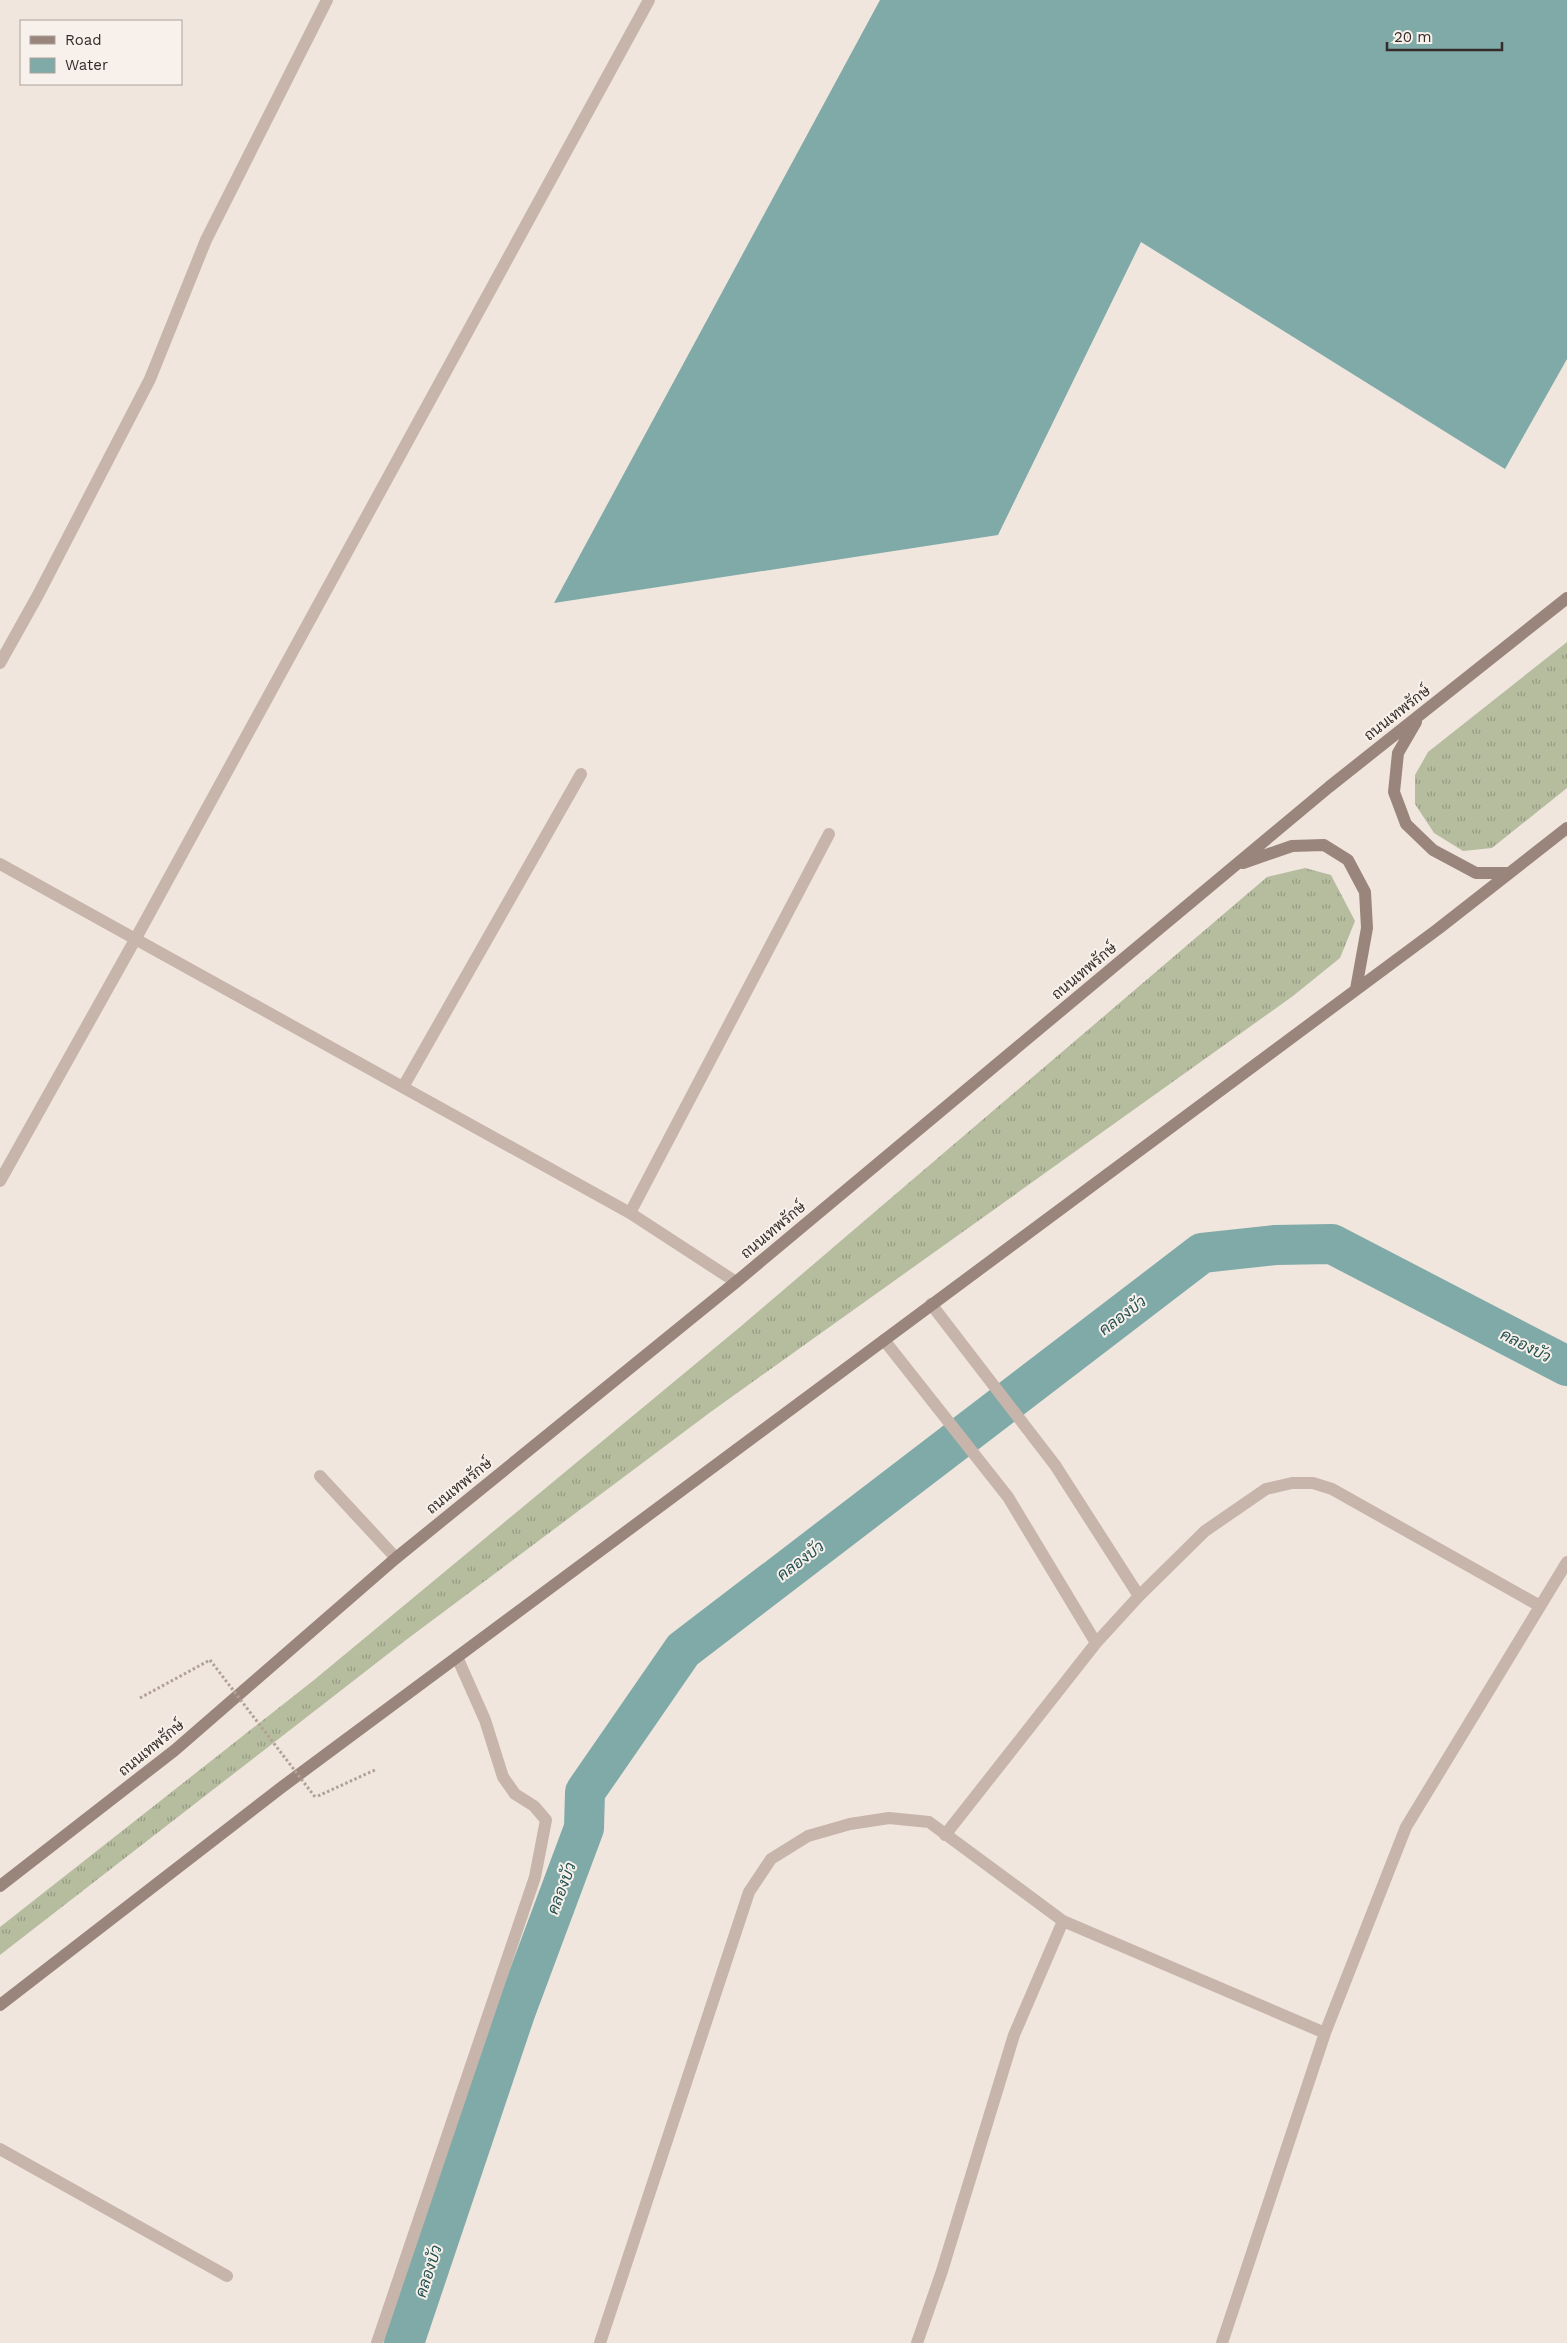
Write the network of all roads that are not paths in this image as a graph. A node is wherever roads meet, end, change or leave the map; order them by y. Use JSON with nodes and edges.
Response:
{"nodes":[{"id":1,"x":327,"y":0,"type":"edge"},
{"id":2,"x":649,"y":0,"type":"edge"},
{"id":3,"x":1567,"y":598,"type":"edge"},
{"id":4,"x":0,"y":663,"type":"edge"},
{"id":5,"x":1420,"y":715,"type":"junction"},
{"id":6,"x":581,"y":774,"type":"dead end"},
{"id":7,"x":1567,"y":828,"type":"edge"},
{"id":8,"x":829,"y":834,"type":"dead end"},
{"id":9,"x":0,"y":864,"type":"edge"},
{"id":10,"x":1234,"y":867,"type":"junction"},
{"id":11,"x":1509,"y":873,"type":"junction"},
{"id":12,"x":136,"y":938,"type":"junction"},
{"id":13,"x":1356,"y":989,"type":"junction"},
{"id":14,"x":403,"y":1087,"type":"junction"},
{"id":15,"x":0,"y":1181,"type":"edge"},
{"id":16,"x":630,"y":1213,"type":"junction"},
{"id":17,"x":736,"y":1282,"type":"junction"},
{"id":18,"x":931,"y":1304,"type":"junction"},
{"id":19,"x":884,"y":1340,"type":"junction"},
{"id":20,"x":320,"y":1476,"type":"dead end"},
{"id":21,"x":396,"y":1558,"type":"junction"},
{"id":22,"x":1567,"y":1562,"type":"edge"},
{"id":23,"x":1138,"y":1596,"type":"junction"},
{"id":24,"x":1540,"y":1606,"type":"junction"},
{"id":25,"x":1096,"y":1644,"type":"junction"},
{"id":26,"x":457,"y":1657,"type":"junction"},
{"id":27,"x":945,"y":1835,"type":"junction"},
{"id":28,"x":0,"y":1886,"type":"edge"},
{"id":29,"x":1063,"y":1921,"type":"junction"},
{"id":30,"x":0,"y":2005,"type":"edge"},
{"id":31,"x":1325,"y":2033,"type":"junction"},
{"id":32,"x":0,"y":2149,"type":"edge"},
{"id":33,"x":228,"y":2276,"type":"dead end"},
{"id":34,"x":377,"y":2343,"type":"edge"},
{"id":35,"x":600,"y":2343,"type":"edge"},
{"id":36,"x":917,"y":2343,"type":"edge"},
{"id":37,"x":1222,"y":2343,"type":"edge"}],
"edges":[{"from":1,"to":4,"type":"street"},
{"from":2,"to":12,"type":"street"},
{"from":3,"to":5,"type":"main road","name":"ถนนเทพรักษ์"},
{"from":5,"to":10,"type":"main road","name":"ถนนเทพรักษ์"},
{"from":5,"to":11,"type":"main road"},
{"from":6,"to":14,"type":"street"},
{"from":7,"to":11,"type":"main road"},
{"from":8,"to":16,"type":"street"},
{"from":9,"to":12,"type":"street"},
{"from":10,"to":13,"type":"main road"},
{"from":10,"to":17,"type":"main road","name":"ถนนเทพรักษ์"},
{"from":11,"to":13,"type":"main road"},
{"from":12,"to":14,"type":"street"},
{"from":12,"to":15,"type":"street"},
{"from":13,"to":18,"type":"main road"},
{"from":14,"to":16,"type":"street"},
{"from":16,"to":17,"type":"street"},
{"from":17,"to":21,"type":"main road","name":"ถนนเทพรักษ์"},
{"from":18,"to":19,"type":"main road"},
{"from":18,"to":23,"type":"street"},
{"from":19,"to":25,"type":"street"},
{"from":19,"to":26,"type":"main road"},
{"from":20,"to":21,"type":"street"},
{"from":21,"to":28,"type":"main road","name":"ถนนเทพรักษ์"},
{"from":22,"to":24,"type":"street"},
{"from":23,"to":24,"type":"street"},
{"from":23,"to":25,"type":"street"},
{"from":24,"to":31,"type":"street"},
{"from":25,"to":27,"type":"street"},
{"from":26,"to":30,"type":"main road"},
{"from":26,"to":34,"type":"street"},
{"from":27,"to":29,"type":"street"},
{"from":27,"to":35,"type":"street"},
{"from":29,"to":31,"type":"street"},
{"from":29,"to":36,"type":"street"},
{"from":31,"to":37,"type":"street"},
{"from":32,"to":33,"type":"street"}]}
